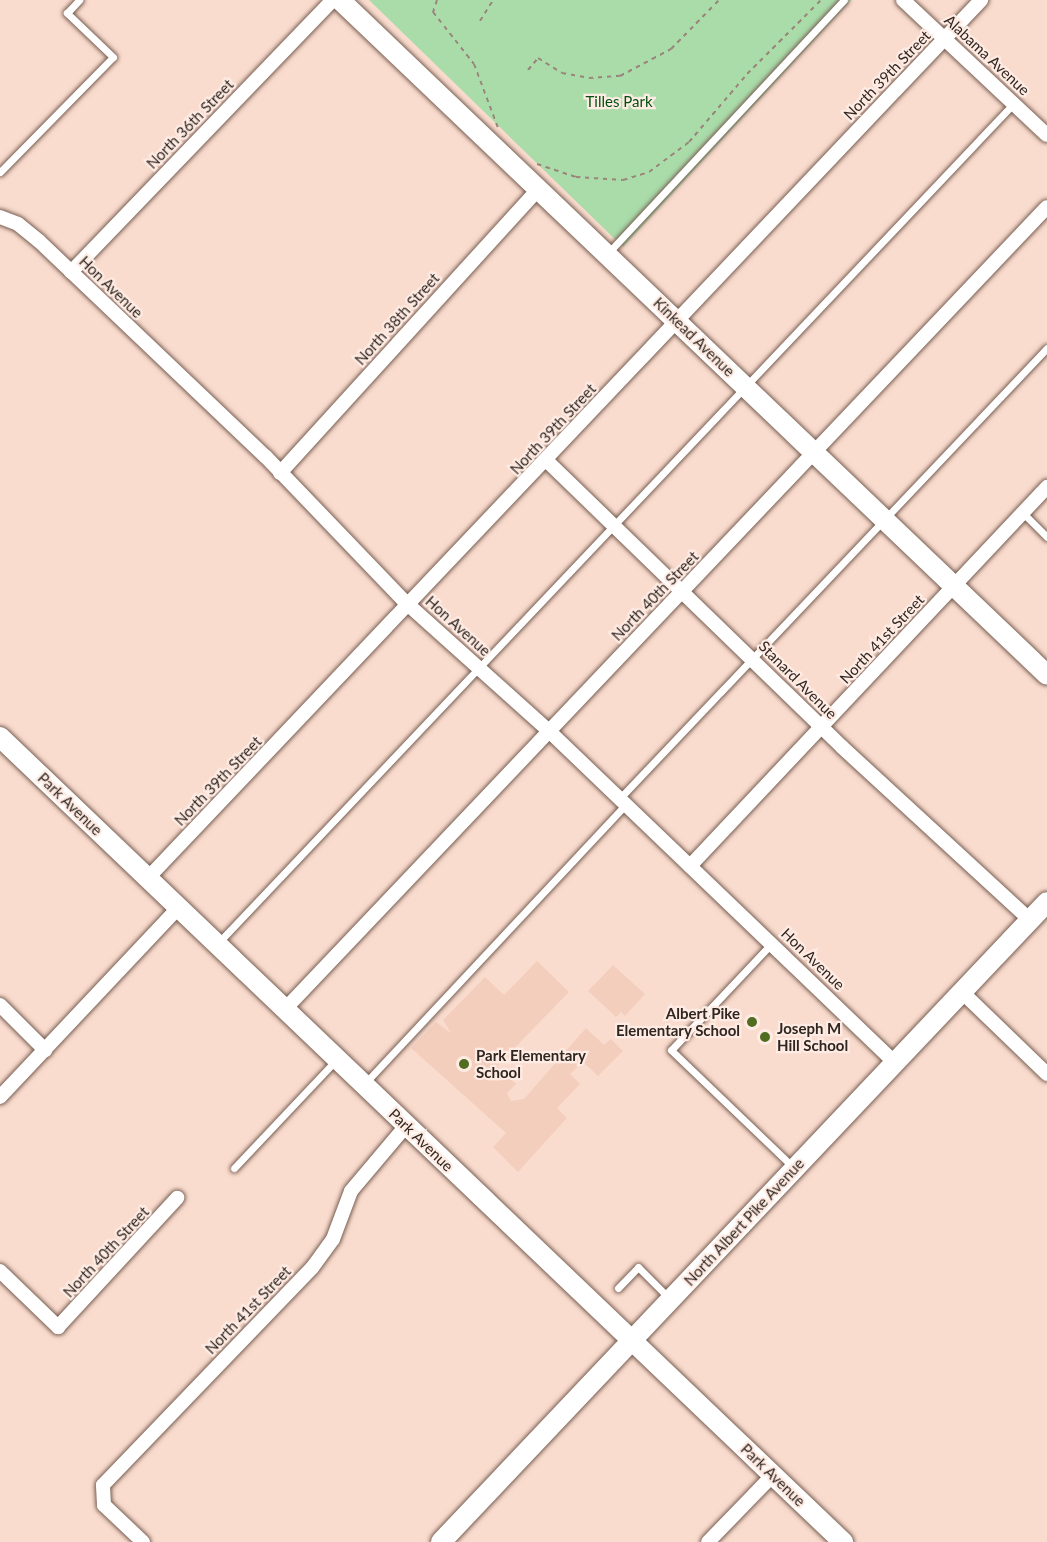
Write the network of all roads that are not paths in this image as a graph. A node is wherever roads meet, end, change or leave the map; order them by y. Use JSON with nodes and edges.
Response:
{"nodes":[{"id":1,"x":79,"y":0,"type":"edge"},
{"id":2,"x":333,"y":0,"type":"edge"},
{"id":3,"x":340,"y":0,"type":"edge"},
{"id":4,"x":844,"y":0,"type":"edge"},
{"id":5,"x":903,"y":0,"type":"edge"},
{"id":6,"x":981,"y":0,"type":"edge"},
{"id":7,"x":946,"y":38,"type":"junction"},
{"id":8,"x":1014,"y":103,"type":"junction"},
{"id":9,"x":1047,"y":135,"type":"edge"},
{"id":10,"x":0,"y":172,"type":"edge"},
{"id":11,"x":538,"y":189,"type":"junction"},
{"id":12,"x":1047,"y":207,"type":"edge"},
{"id":13,"x":0,"y":217,"type":"edge"},
{"id":14,"x":607,"y":254,"type":"junction"},
{"id":15,"x":71,"y":272,"type":"junction"},
{"id":16,"x":676,"y":321,"type":"junction"},
{"id":17,"x":1047,"y":348,"type":"edge"},
{"id":18,"x":747,"y":388,"type":"junction"},
{"id":19,"x":814,"y":453,"type":"junction"},
{"id":20,"x":546,"y":460,"type":"junction"},
{"id":21,"x":280,"y":473,"type":"junction"},
{"id":22,"x":1047,"y":487,"type":"edge"},
{"id":23,"x":1023,"y":513,"type":"junction"},
{"id":24,"x":885,"y":520,"type":"junction"},
{"id":25,"x":614,"y":525,"type":"junction"},
{"id":26,"x":1047,"y":537,"type":"edge"},
{"id":27,"x":954,"y":586,"type":"junction"},
{"id":28,"x":682,"y":590,"type":"junction"},
{"id":29,"x":409,"y":604,"type":"junction"},
{"id":30,"x":752,"y":657,"type":"junction"},
{"id":31,"x":480,"y":667,"type":"junction"},
{"id":32,"x":1047,"y":675,"type":"edge"},
{"id":33,"x":822,"y":727,"type":"junction"},
{"id":34,"x":549,"y":731,"type":"junction"},
{"id":35,"x":0,"y":737,"type":"edge"},
{"id":36,"x":623,"y":801,"type":"junction"},
{"id":37,"x":690,"y":866,"type":"junction"},
{"id":38,"x":147,"y":879,"type":"junction"},
{"id":39,"x":1047,"y":902,"type":"edge"},
{"id":40,"x":178,"y":908,"type":"junction"},
{"id":41,"x":1030,"y":920,"type":"junction"},
{"id":42,"x":217,"y":943,"type":"junction"},
{"id":43,"x":772,"y":943,"type":"junction"},
{"id":44,"x":962,"y":992,"type":"junction"},
{"id":45,"x":0,"y":1005,"type":"edge"},
{"id":46,"x":287,"y":1007,"type":"junction"},
{"id":47,"x":45,"y":1050,"type":"junction"},
{"id":48,"x":338,"y":1058,"type":"junction"},
{"id":49,"x":895,"y":1063,"type":"junction"},
{"id":50,"x":1047,"y":1074,"type":"edge"},
{"id":51,"x":364,"y":1084,"type":"junction"},
{"id":52,"x":0,"y":1097,"type":"edge"},
{"id":53,"x":406,"y":1125,"type":"junction"},
{"id":54,"x":234,"y":1168,"type":"dead end"},
{"id":55,"x":794,"y":1169,"type":"junction"},
{"id":56,"x":177,"y":1198,"type":"dead end"},
{"id":57,"x":0,"y":1271,"type":"edge"},
{"id":58,"x":618,"y":1288,"type":"dead end"},
{"id":59,"x":671,"y":1300,"type":"junction"},
{"id":60,"x":631,"y":1341,"type":"junction"},
{"id":61,"x":773,"y":1475,"type":"junction"},
{"id":62,"x":143,"y":1542,"type":"edge"},
{"id":63,"x":441,"y":1542,"type":"edge"},
{"id":64,"x":708,"y":1542,"type":"edge"},
{"id":65,"x":843,"y":1542,"type":"edge"}],
"edges":[{"from":1,"to":10,"type":"lane"},
{"from":2,"to":15,"type":"street","name":"North 36th Street"},
{"from":3,"to":11,"type":"street","name":"Kinkead Avenue"},
{"from":4,"to":14,"type":"lane"},
{"from":5,"to":7,"type":"street","name":"Alabama Avenue"},
{"from":6,"to":7,"type":"street","name":"North 39th Street"},
{"from":7,"to":8,"type":"street","name":"Alabama Avenue"},
{"from":7,"to":16,"type":"street","name":"North 39th Street"},
{"from":8,"to":9,"type":"street","name":"Alabama Avenue"},
{"from":8,"to":18,"type":"lane"},
{"from":11,"to":14,"type":"street","name":"Kinkead Avenue"},
{"from":11,"to":21,"type":"street","name":"North 38th Street"},
{"from":12,"to":19,"type":"street","name":"North 40th Street"},
{"from":13,"to":15,"type":"street","name":"Hon Avenue"},
{"from":14,"to":16,"type":"street","name":"Kinkead Avenue"},
{"from":15,"to":21,"type":"street","name":"Hon Avenue"},
{"from":16,"to":18,"type":"street","name":"Kinkead Avenue"},
{"from":16,"to":20,"type":"street","name":"North 39th Street"},
{"from":17,"to":24,"type":"lane"},
{"from":18,"to":19,"type":"street","name":"Kinkead Avenue"},
{"from":18,"to":25,"type":"lane"},
{"from":19,"to":24,"type":"street","name":"Kinkead Avenue"},
{"from":19,"to":28,"type":"street","name":"North 40th Street"},
{"from":20,"to":25,"type":"street","name":"Stanard Avenue"},
{"from":20,"to":29,"type":"street","name":"North 39th Street"},
{"from":21,"to":29,"type":"street","name":"Hon Avenue"},
{"from":22,"to":23,"type":"street","name":"North 41st Street"},
{"from":23,"to":26,"type":"lane"},
{"from":23,"to":27,"type":"street","name":"North 41st Street"},
{"from":24,"to":27,"type":"street","name":"Kinkead Avenue"},
{"from":24,"to":30,"type":"lane"},
{"from":25,"to":28,"type":"street","name":"Stanard Avenue"},
{"from":25,"to":31,"type":"lane"},
{"from":27,"to":32,"type":"street","name":"Kinkead Avenue"},
{"from":27,"to":33,"type":"street","name":"North 41st Street"},
{"from":28,"to":30,"type":"street","name":"Stanard Avenue"},
{"from":28,"to":34,"type":"street","name":"North 40th Street"},
{"from":29,"to":31,"type":"street","name":"Hon Avenue"},
{"from":29,"to":38,"type":"street","name":"North 39th Street"},
{"from":30,"to":33,"type":"street","name":"Stanard Avenue"},
{"from":30,"to":36,"type":"lane"},
{"from":31,"to":34,"type":"street","name":"Hon Avenue"},
{"from":31,"to":42,"type":"lane"},
{"from":33,"to":37,"type":"street","name":"North 41st Street"},
{"from":33,"to":41,"type":"street","name":"Stanard Avenue"},
{"from":34,"to":36,"type":"street","name":"Hon Avenue"},
{"from":34,"to":46,"type":"street","name":"North 40th Street"},
{"from":35,"to":38,"type":"street","name":"Park Avenue"},
{"from":36,"to":37,"type":"street","name":"Hon Avenue"},
{"from":36,"to":51,"type":"lane"},
{"from":37,"to":43,"type":"street","name":"Hon Avenue"},
{"from":38,"to":40,"type":"street","name":"Park Avenue"},
{"from":39,"to":41,"type":"street","name":"North Albert Pike Avenue"},
{"from":40,"to":42,"type":"street","name":"Park Avenue"},
{"from":40,"to":47,"type":"street"},
{"from":41,"to":44,"type":"street","name":"North Albert Pike Avenue"},
{"from":42,"to":46,"type":"street","name":"Park Avenue"},
{"from":43,"to":49,"type":"street","name":"Hon Avenue"},
{"from":43,"to":55,"type":"lane"},
{"from":44,"to":49,"type":"street","name":"North Albert Pike Avenue"},
{"from":44,"to":50,"type":"street"},
{"from":45,"to":47,"type":"street"},
{"from":46,"to":48,"type":"street","name":"Park Avenue"},
{"from":47,"to":52,"type":"street"},
{"from":48,"to":51,"type":"street","name":"Park Avenue"},
{"from":48,"to":54,"type":"lane"},
{"from":49,"to":55,"type":"street","name":"North Albert Pike Avenue"},
{"from":51,"to":53,"type":"street","name":"Park Avenue"},
{"from":53,"to":60,"type":"street","name":"Park Avenue"},
{"from":53,"to":62,"type":"street","name":"North 41st Street"},
{"from":55,"to":59,"type":"street","name":"North Albert Pike Avenue"},
{"from":56,"to":57,"type":"street","name":"North 40th Street"},
{"from":58,"to":59,"type":"lane"},
{"from":59,"to":60,"type":"street","name":"North Albert Pike Avenue"},
{"from":60,"to":61,"type":"street","name":"Park Avenue"},
{"from":60,"to":63,"type":"street","name":"North Albert Pike Avenue"},
{"from":61,"to":64,"type":"street"},
{"from":61,"to":65,"type":"street","name":"Park Avenue"}]}
